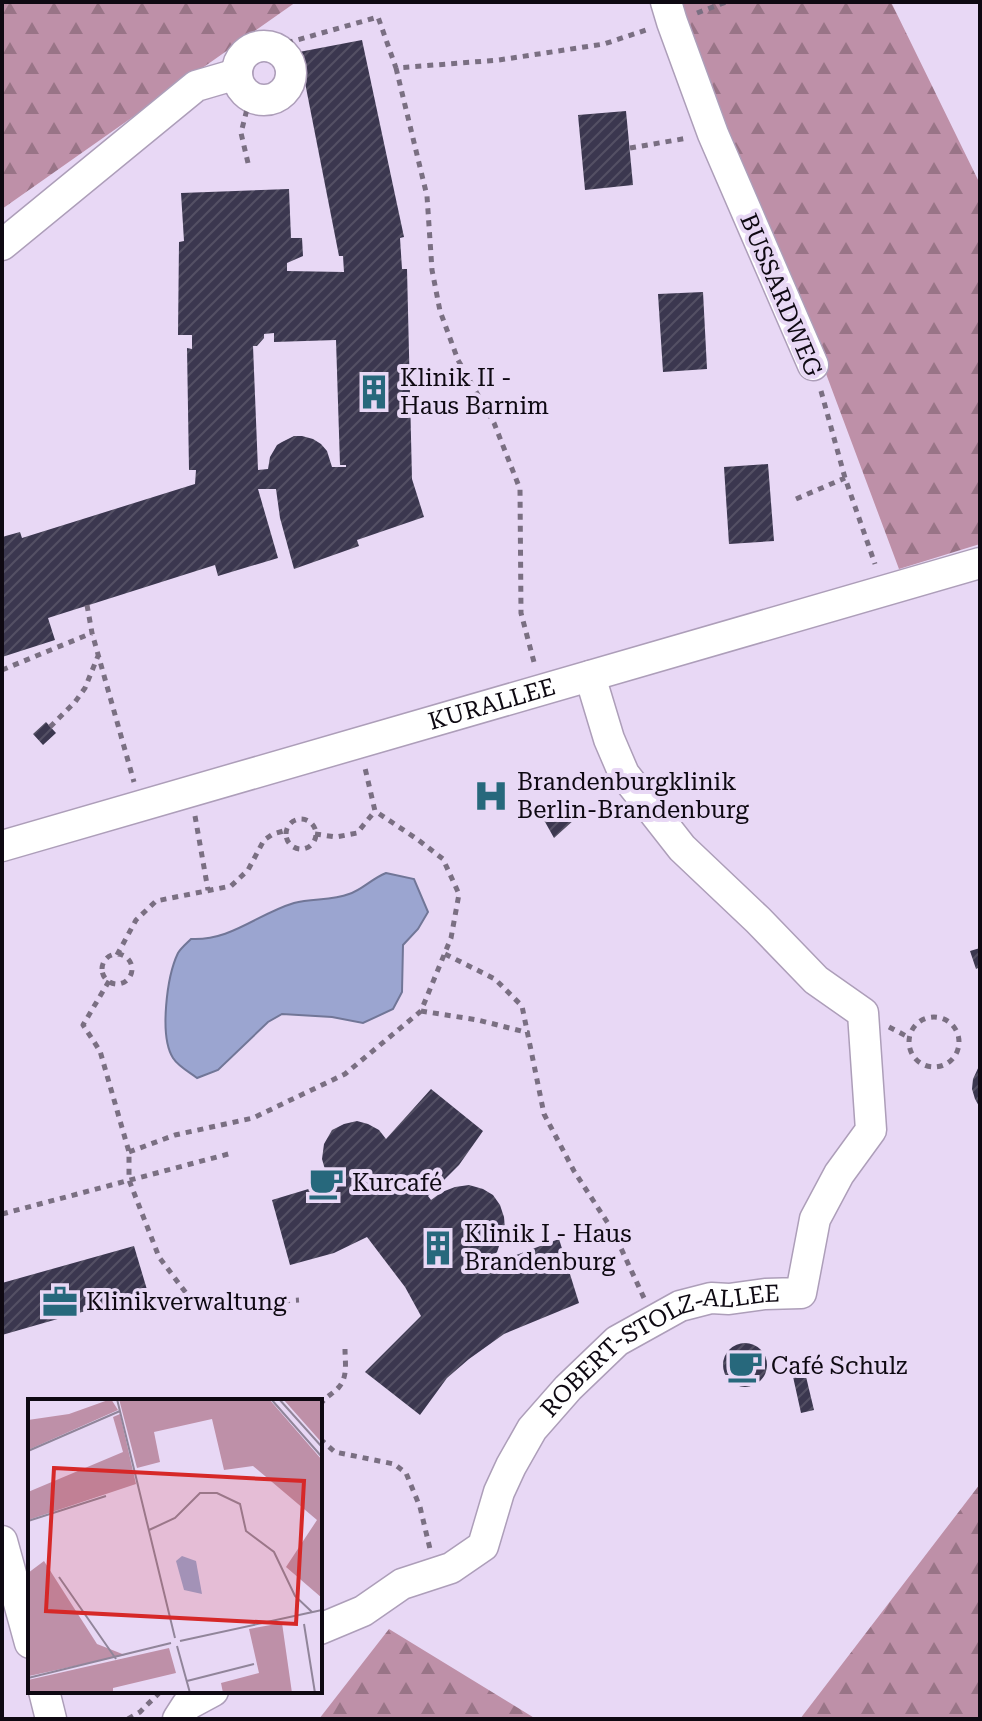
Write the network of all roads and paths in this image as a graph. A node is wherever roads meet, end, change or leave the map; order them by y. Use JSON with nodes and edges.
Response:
{"nodes":[{"id":1,"x":669,"y":12,"type":"edge"},
{"id":2,"x":278,"y":50,"type":"junction"},
{"id":3,"x":396,"y":68,"type":"junction"},
{"id":4,"x":244,"y":85,"type":"junction"},
{"id":5,"x":713,"y":134,"type":"junction"},
{"id":6,"x":630,"y":148,"type":"dead end"},
{"id":7,"x":248,"y":163,"type":"dead end"},
{"id":8,"x":2,"y":245,"type":"edge"},
{"id":9,"x":813,"y":365,"type":"joint"},
{"id":10,"x":845,"y":478,"type":"junction"},
{"id":11,"x":796,"y":499,"type":"dead end"},
{"id":12,"x":980,"y":563,"type":"edge"},
{"id":13,"x":884,"y":592,"type":"junction"},
{"id":14,"x":87,"y":605,"type":"dead end"},
{"id":15,"x":92,"y":633,"type":"junction"},
{"id":16,"x":99,"y":655,"type":"junction"},
{"id":17,"x":2,"y":670,"type":"edge"},
{"id":18,"x":590,"y":676,"type":"junction"},
{"id":19,"x":542,"y":690,"type":"junction"},
{"id":20,"x":50,"y":727,"type":"dead end"},
{"id":21,"x":359,"y":742,"type":"junction"},
{"id":22,"x":190,"y":791,"type":"junction"},
{"id":23,"x":140,"y":806,"type":"junction"},
{"id":24,"x":375,"y":811,"type":"junction"},
{"id":25,"x":287,"y":830,"type":"junction"},
{"id":26,"x":315,"y":834,"type":"junction"},
{"id":27,"x":2,"y":846,"type":"edge"},
{"id":28,"x":208,"y":890,"type":"junction"},
{"id":29,"x":445,"y":954,"type":"junction"},
{"id":30,"x":117,"y":955,"type":"junction"},
{"id":31,"x":109,"y":981,"type":"junction"},
{"id":32,"x":421,"y":1011,"type":"junction"},
{"id":33,"x":529,"y":1033,"type":"junction"},
{"id":34,"x":912,"y":1054,"type":"joint"},
{"id":35,"x":129,"y":1152,"type":"junction"},
{"id":36,"x":232,"y":1153,"type":"dead end"},
{"id":37,"x":129,"y":1180,"type":"junction"},
{"id":38,"x":2,"y":1214,"type":"edge"},
{"id":39,"x":299,"y":1300,"type":"dead end"},
{"id":40,"x":661,"y":1317,"type":"junction"},
{"id":41,"x":345,"y":1349,"type":"dead end"},
{"id":42,"x":322,"y":1402,"type":"edge"},
{"id":43,"x":322,"y":1441,"type":"edge"},
{"id":44,"x":2,"y":1541,"type":"edge"},
{"id":45,"x":451,"y":1568,"type":"junction"},
{"id":46,"x":322,"y":1628,"type":"edge"},
{"id":47,"x":28,"y":1636,"type":"edge"},
{"id":48,"x":44,"y":1693,"type":"edge"},
{"id":49,"x":159,"y":1693,"type":"edge"},
{"id":50,"x":209,"y":1693,"type":"edge"},
{"id":51,"x":51,"y":1719,"type":"edge"},
{"id":52,"x":128,"y":1719,"type":"edge"},
{"id":53,"x":178,"y":1719,"type":"edge"}],
"edges":[{"from":1,"to":3,"type":"path"},
{"from":1,"to":5,"type":"street","name":"BUSSARDWEG"},
{"from":2,"to":3,"type":"path"},
{"from":2,"to":4,"type":"street"},
{"from":2,"to":4,"type":"street"},
{"from":3,"to":19,"type":"path"},
{"from":4,"to":7,"type":"path"},
{"from":4,"to":8,"type":"street"},
{"from":5,"to":6,"type":"path"},
{"from":5,"to":9,"type":"street","name":"BUSSARDWEG"},
{"from":9,"to":10,"type":"path","name":"BUSSARDWEG"},
{"from":10,"to":11,"type":"path"},
{"from":10,"to":13,"type":"path","name":"BUSSARDWEG"},
{"from":12,"to":13,"type":"street","name":"KURALLEE"},
{"from":13,"to":18,"type":"street","name":"KURALLEE"},
{"from":14,"to":15,"type":"path"},
{"from":15,"to":16,"type":"path"},
{"from":15,"to":17,"type":"path"},
{"from":16,"to":20,"type":"path"},
{"from":16,"to":23,"type":"path"},
{"from":18,"to":19,"type":"street","name":"KURALLEE"},
{"from":18,"to":40,"type":"street","name":"ROBERT-STOLZ-ALLEE"},
{"from":19,"to":21,"type":"street","name":"KURALLEE"},
{"from":21,"to":22,"type":"street","name":"KURALLEE"},
{"from":21,"to":24,"type":"path"},
{"from":22,"to":23,"type":"street","name":"KURALLEE"},
{"from":22,"to":28,"type":"path"},
{"from":23,"to":27,"type":"street","name":"KURALLEE"},
{"from":24,"to":26,"type":"path"},
{"from":24,"to":29,"type":"path"},
{"from":25,"to":26,"type":"path"},
{"from":25,"to":26,"type":"path"},
{"from":25,"to":28,"type":"path"},
{"from":28,"to":30,"type":"path"},
{"from":29,"to":32,"type":"path"},
{"from":29,"to":33,"type":"path"},
{"from":30,"to":31,"type":"path"},
{"from":30,"to":31,"type":"path"},
{"from":31,"to":35,"type":"path"},
{"from":32,"to":33,"type":"path"},
{"from":32,"to":35,"type":"path"},
{"from":33,"to":40,"type":"path"},
{"from":34,"to":34,"type":"path"},
{"from":35,"to":37,"type":"path"},
{"from":36,"to":37,"type":"path"},
{"from":37,"to":38,"type":"path"},
{"from":37,"to":39,"type":"path"},
{"from":40,"to":45,"type":"street","name":"ROBERT-STOLZ-ALLEE"},
{"from":41,"to":42,"type":"path"},
{"from":43,"to":45,"type":"path"},
{"from":44,"to":47,"type":"street"},
{"from":45,"to":46,"type":"street","name":"ROBERT-STOLZ-ALLEE"},
{"from":48,"to":51,"type":"street"},
{"from":49,"to":52,"type":"path"},
{"from":50,"to":53,"type":"street"}]}
